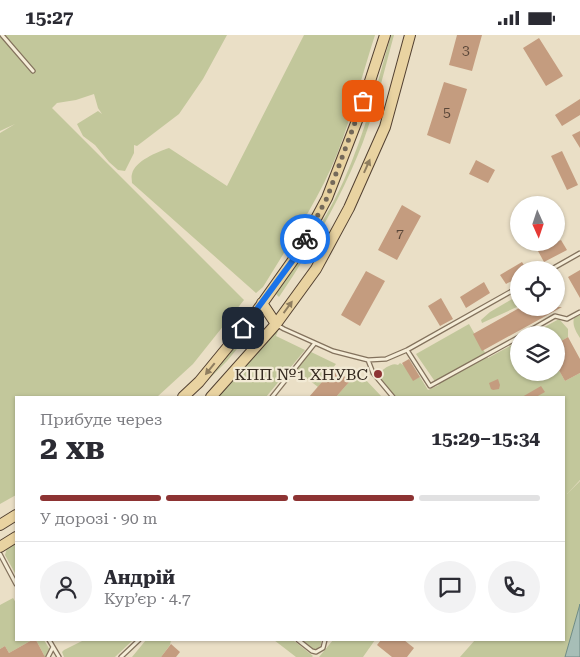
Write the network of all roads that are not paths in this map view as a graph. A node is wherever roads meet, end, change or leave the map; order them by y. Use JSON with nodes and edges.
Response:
{"nodes":[{"id":1,"x":2,"y":35,"type":"edge"},
{"id":2,"x":385,"y":35,"type":"edge"},
{"id":3,"x":410,"y":35,"type":"edge"},
{"id":4,"x":33,"y":71,"type":"dead end"},
{"id":5,"x":580,"y":253,"type":"edge"},
{"id":6,"x":565,"y":262,"type":"edge"},
{"id":7,"x":510,"y":292,"type":"edge"},
{"id":8,"x":262,"y":303,"type":"junction"},
{"id":9,"x":580,"y":312,"type":"edge"},
{"id":10,"x":276,"y":323,"type":"junction"},
{"id":11,"x":538,"y":326,"type":"edge"},
{"id":12,"x":510,"y":342,"type":"edge"},
{"id":13,"x":314,"y":343,"type":"junction"},
{"id":14,"x":407,"y":350,"type":"junction"},
{"id":15,"x":368,"y":360,"type":"junction"},
{"id":16,"x":184,"y":396,"type":"edge"},
{"id":17,"x":212,"y":396,"type":"edge"},
{"id":18,"x":273,"y":396,"type":"edge"},
{"id":19,"x":392,"y":396,"type":"edge"},
{"id":20,"x":15,"y":516,"type":"edge"},
{"id":21,"x":0,"y":525,"type":"edge"},
{"id":22,"x":15,"y":538,"type":"edge"},
{"id":23,"x":0,"y":547,"type":"edge"},
{"id":24,"x":0,"y":554,"type":"edge"},
{"id":25,"x":15,"y":581,"type":"edge"},
{"id":26,"x":50,"y":641,"type":"edge"},
{"id":27,"x":138,"y":641,"type":"edge"},
{"id":28,"x":299,"y":641,"type":"edge"},
{"id":29,"x":325,"y":641,"type":"edge"},
{"id":30,"x":53,"y":647,"type":"junction"},
{"id":31,"x":48,"y":657,"type":"edge"},
{"id":32,"x":59,"y":657,"type":"edge"},
{"id":33,"x":121,"y":657,"type":"edge"}],
"edges":[{"from":1,"to":4,"type":"lane"},
{"from":2,"to":8,"type":"main road"},
{"from":10,"to":3,"type":"main road","one_way":true},
{"from":5,"to":6,"type":"lane"},
{"from":7,"to":14,"type":"lane"},
{"from":8,"to":10,"type":"main road"},
{"from":8,"to":16,"type":"main road","one_way":true},
{"from":9,"to":11,"type":"lane"},
{"from":10,"to":13,"type":"lane"},
{"from":10,"to":17,"type":"main road"},
{"from":12,"to":14,"type":"lane"},
{"from":13,"to":15,"type":"lane"},
{"from":13,"to":18,"type":"lane"},
{"from":14,"to":15,"type":"lane"},
{"from":15,"to":19,"type":"lane"},
{"from":20,"to":21,"type":"main road"},
{"from":22,"to":23,"type":"main road"},
{"from":24,"to":25,"type":"lane"},
{"from":26,"to":30,"type":"lane"},
{"from":27,"to":33,"type":"lane"},
{"from":28,"to":29,"type":"lane"},
{"from":30,"to":31,"type":"lane"},
{"from":30,"to":32,"type":"lane"}]}
